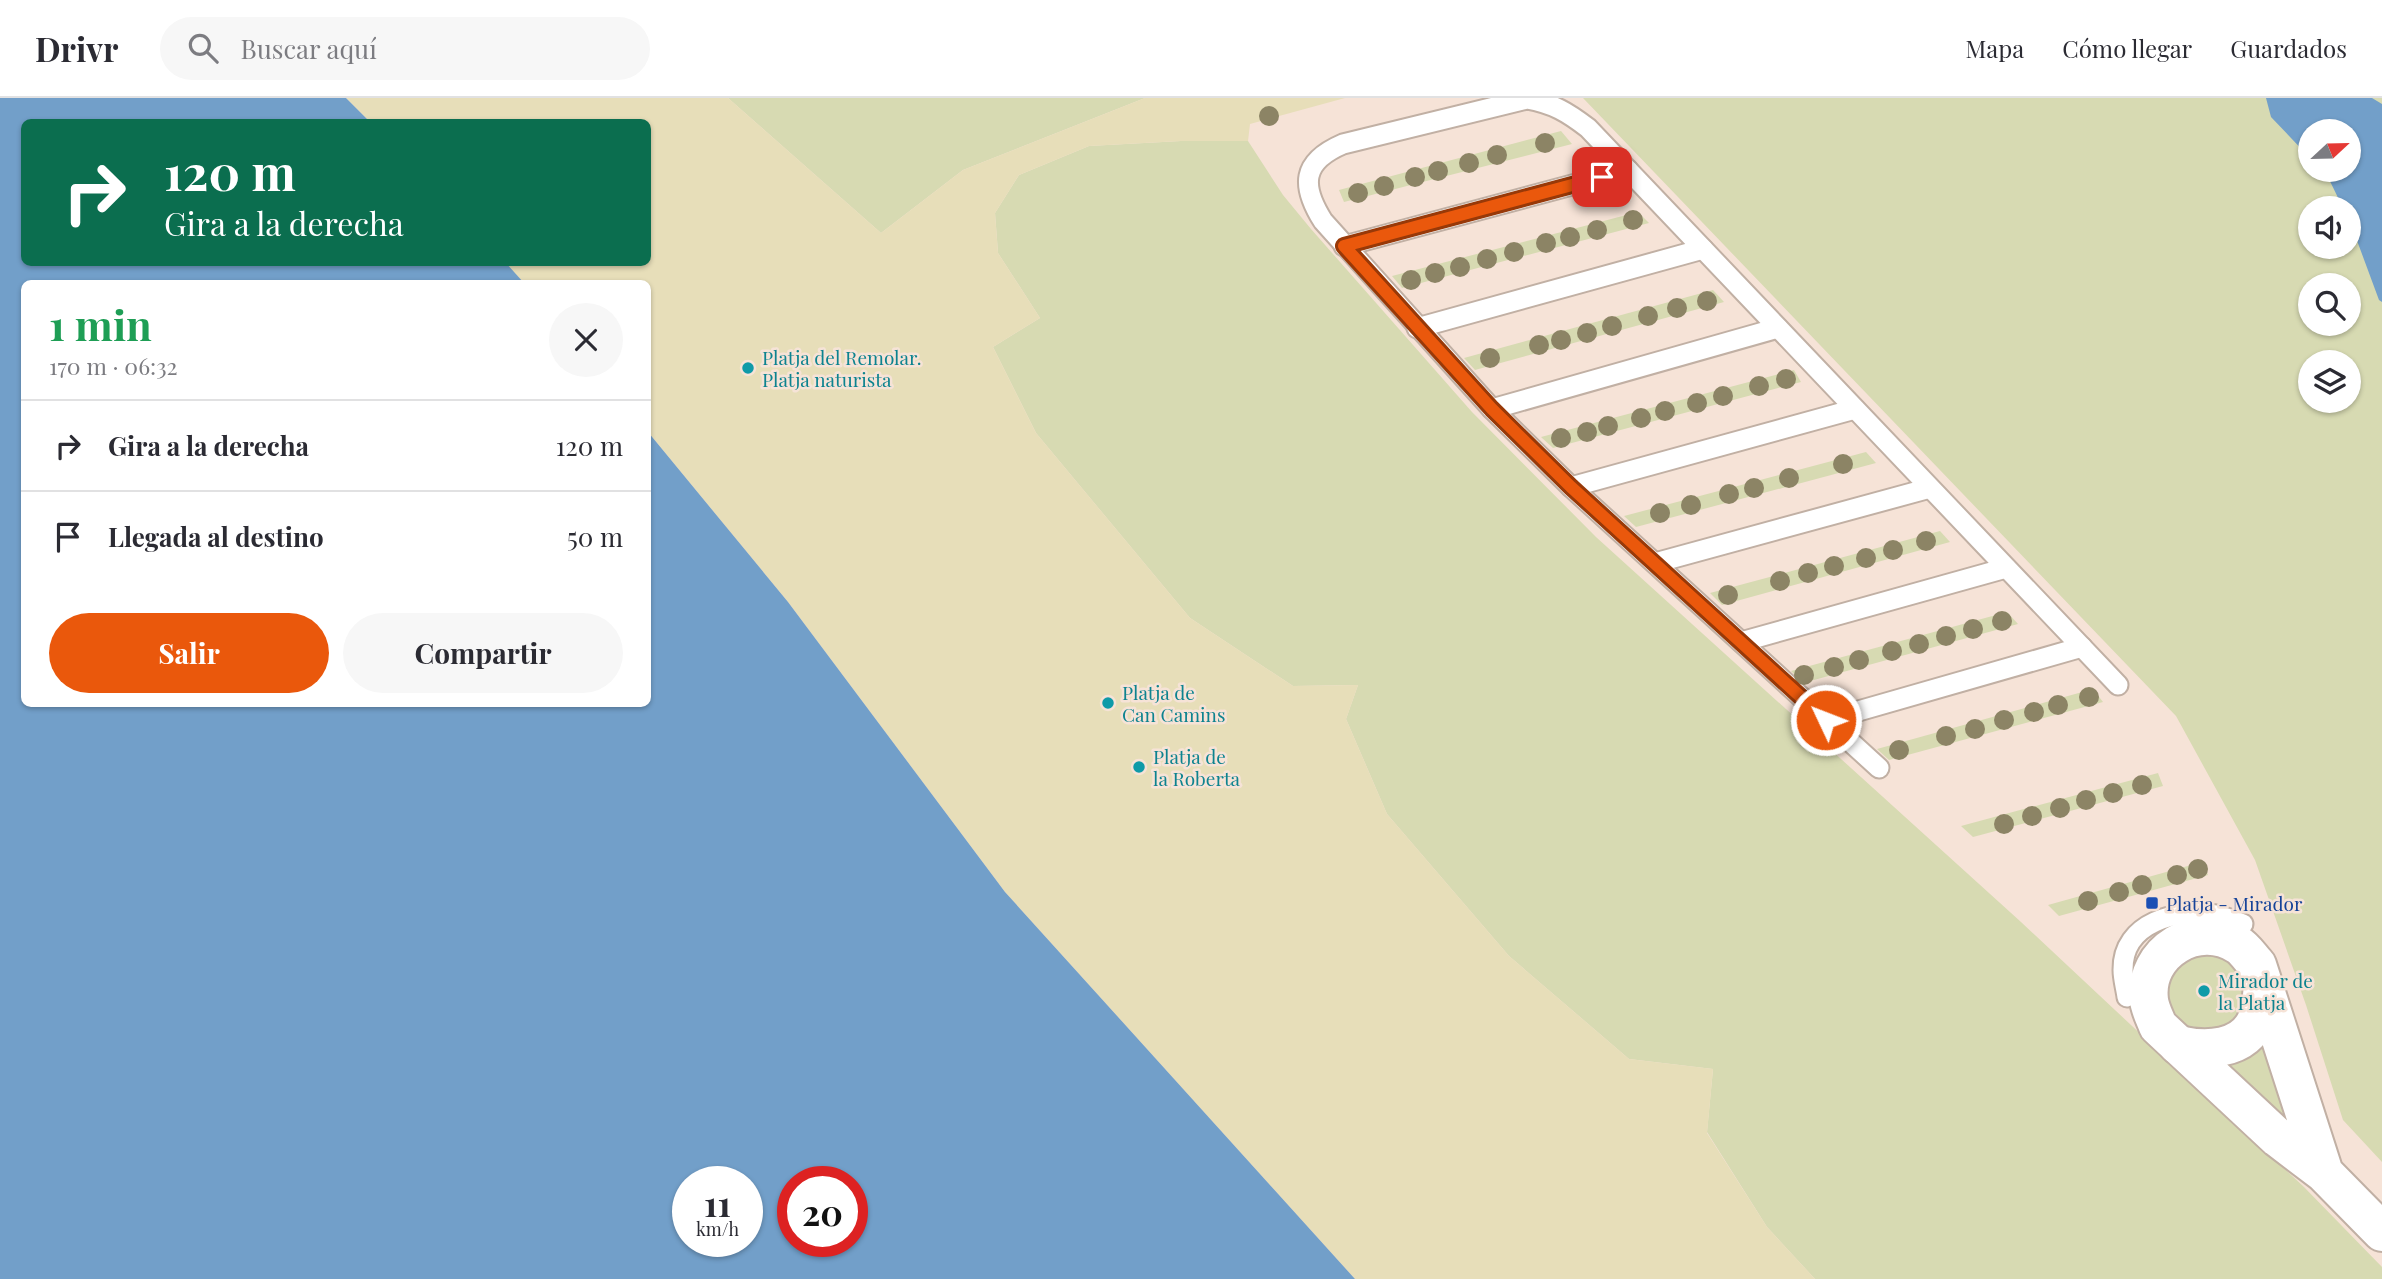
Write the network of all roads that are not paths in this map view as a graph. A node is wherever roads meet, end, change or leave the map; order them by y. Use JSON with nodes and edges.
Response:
{"nodes":[{"id":1,"x":1628,"y":170,"type":"junction"},
{"id":2,"x":1344,"y":246,"type":"junction"},
{"id":3,"x":1703,"y":250,"type":"junction"},
{"id":4,"x":1417,"y":328,"type":"junction"},
{"id":5,"x":1778,"y":328,"type":"junction"},
{"id":6,"x":1492,"y":409,"type":"junction"},
{"id":7,"x":1855,"y":409,"type":"junction"},
{"id":8,"x":1571,"y":487,"type":"junction"},
{"id":9,"x":1930,"y":488,"type":"junction"},
{"id":10,"x":1655,"y":563,"type":"junction"},
{"id":11,"x":2006,"y":568,"type":"junction"},
{"id":12,"x":1741,"y":642,"type":"junction"},
{"id":13,"x":2082,"y":647,"type":"junction"},
{"id":14,"x":2118,"y":685,"type":"dead end"},
{"id":15,"x":1826,"y":720,"type":"junction"},
{"id":16,"x":1879,"y":768,"type":"dead end"},
{"id":17,"x":2243,"y":923,"type":"dead end"},
{"id":18,"x":2263,"y":986,"type":"junction"},
{"id":19,"x":2127,"y":997,"type":"dead end"},
{"id":20,"x":2178,"y":1045,"type":"junction"},
{"id":21,"x":2324,"y":1173,"type":"junction"},
{"id":22,"x":2382,"y":1232,"type":"edge"}],
"edges":[{"from":1,"to":2,"type":"lane"},
{"from":1,"to":2,"type":"lane"},
{"from":1,"to":3,"type":"lane"},
{"from":2,"to":4,"type":"lane"},
{"from":3,"to":4,"type":"lane"},
{"from":3,"to":5,"type":"lane"},
{"from":4,"to":6,"type":"lane"},
{"from":5,"to":6,"type":"lane"},
{"from":5,"to":7,"type":"lane"},
{"from":6,"to":8,"type":"lane"},
{"from":7,"to":8,"type":"lane"},
{"from":7,"to":9,"type":"lane"},
{"from":8,"to":10,"type":"lane"},
{"from":9,"to":10,"type":"lane"},
{"from":9,"to":11,"type":"lane"},
{"from":10,"to":12,"type":"lane"},
{"from":11,"to":12,"type":"lane"},
{"from":11,"to":13,"type":"lane"},
{"from":12,"to":15,"type":"lane"},
{"from":13,"to":14,"type":"lane"},
{"from":13,"to":15,"type":"lane"},
{"from":15,"to":16,"type":"lane"},
{"from":17,"to":19,"type":"lane"},
{"from":18,"to":20,"type":"street"},
{"from":18,"to":20,"type":"street"},
{"from":18,"to":21,"type":"street"},
{"from":20,"to":21,"type":"street"},
{"from":21,"to":22,"type":"street"}]}
